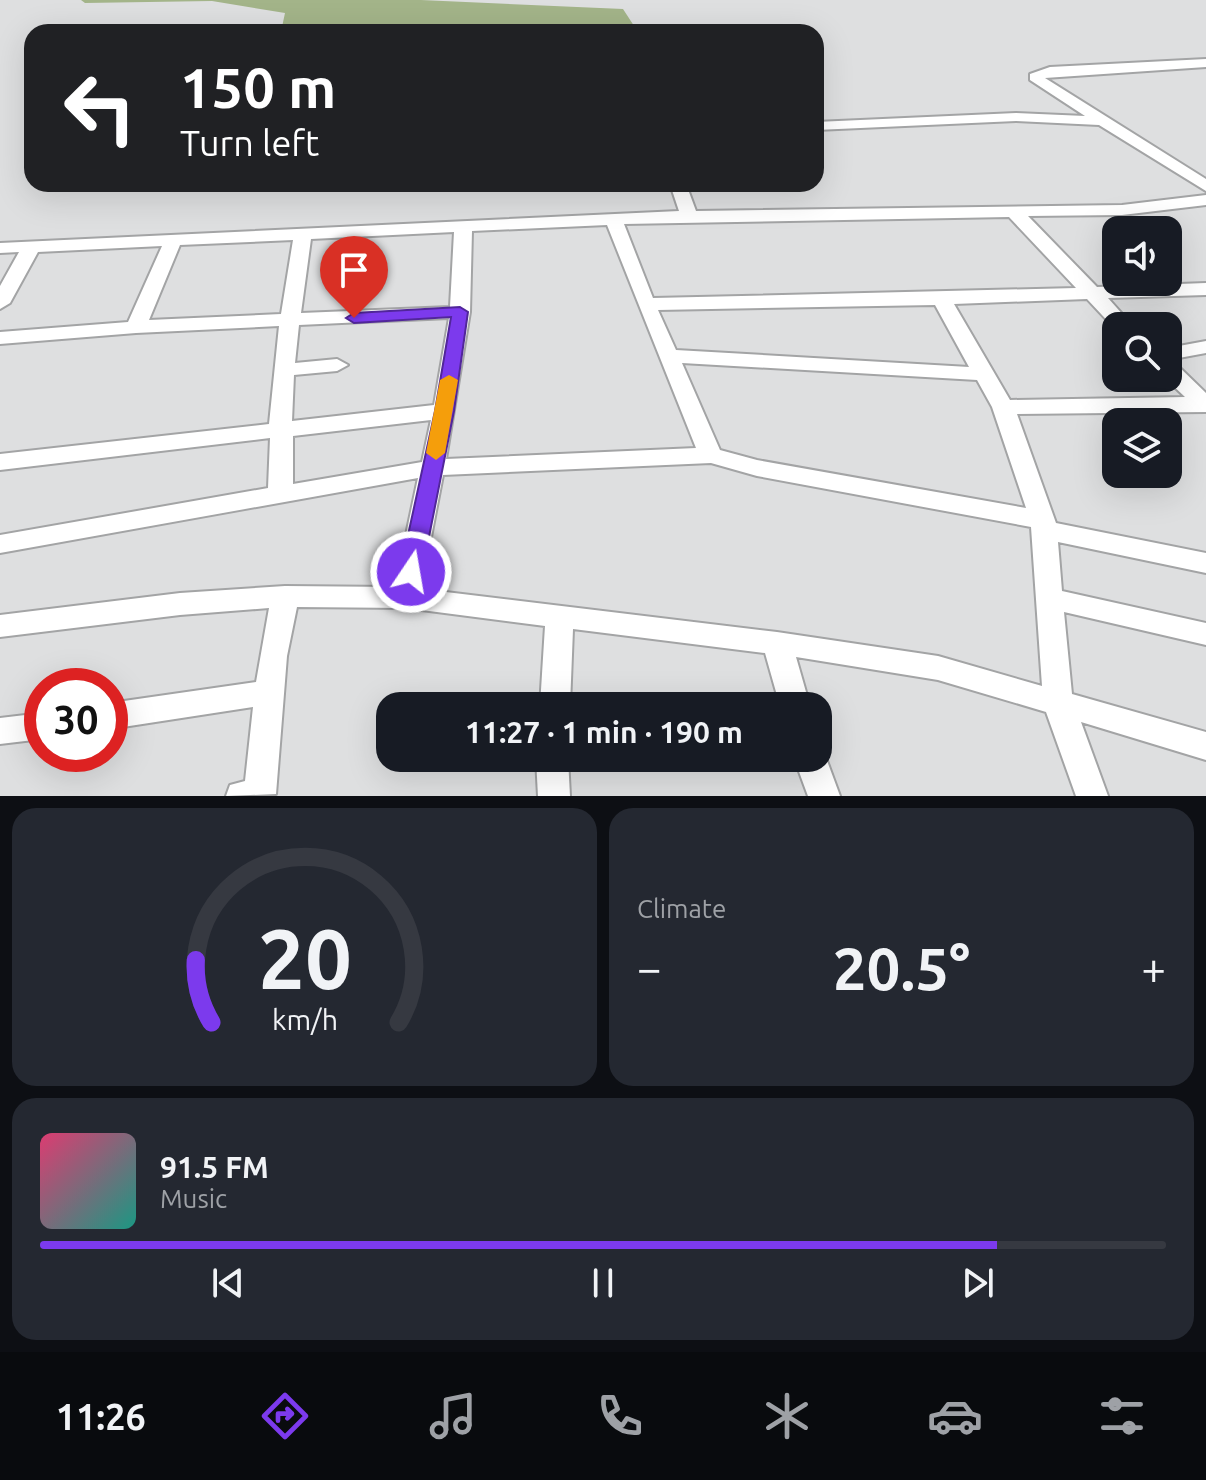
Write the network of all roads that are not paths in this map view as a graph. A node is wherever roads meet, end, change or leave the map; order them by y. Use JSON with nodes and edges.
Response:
{"nodes":[{"id":1,"x":1206,"y":63,"type":"edge"},
{"id":2,"x":1102,"y":121,"type":"junction"},
{"id":3,"x":824,"y":126,"type":"edge"},
{"id":4,"x":1206,"y":186,"type":"edge"},
{"id":5,"x":681,"y":192,"type":"edge"},
{"id":6,"x":1206,"y":200,"type":"edge"},
{"id":7,"x":1015,"y":213,"type":"junction"},
{"id":8,"x":689,"y":216,"type":"junction"},
{"id":9,"x":613,"y":219,"type":"junction"},
{"id":10,"x":463,"y":226,"type":"junction"},
{"id":11,"x":303,"y":234,"type":"junction"},
{"id":12,"x":173,"y":240,"type":"junction"},
{"id":13,"x":32,"y":246,"type":"junction"},
{"id":14,"x":0,"y":248,"type":"edge"},
{"id":15,"x":1206,"y":289,"type":"edge"},
{"id":16,"x":1088,"y":292,"type":"junction"},
{"id":17,"x":941,"y":299,"type":"junction"},
{"id":18,"x":0,"y":303,"type":"edge"},
{"id":19,"x":646,"y":304,"type":"junction"},
{"id":20,"x":460,"y":312,"type":"junction"},
{"id":21,"x":1109,"y":312,"type":"edge"},
{"id":22,"x":290,"y":322,"type":"junction"},
{"id":23,"x":136,"y":327,"type":"junction"},
{"id":24,"x":0,"y":338,"type":"edge"},
{"id":25,"x":1206,"y":347,"type":"edge"},
{"id":26,"x":1182,"y":351,"type":"edge"},
{"id":27,"x":668,"y":356,"type":"junction"},
{"id":28,"x":337,"y":365,"type":"dead end"},
{"id":29,"x":284,"y":370,"type":"junction"},
{"id":30,"x":983,"y":374,"type":"junction"},
{"id":31,"x":1182,"y":382,"type":"edge"},
{"id":32,"x":1206,"y":404,"type":"edge"},
{"id":33,"x":1003,"y":407,"type":"junction"},
{"id":34,"x":444,"y":411,"type":"junction"},
{"id":35,"x":280,"y":428,"type":"junction"},
{"id":36,"x":711,"y":455,"type":"junction"},
{"id":37,"x":0,"y":462,"type":"edge"},
{"id":38,"x":432,"y":468,"type":"junction"},
{"id":39,"x":279,"y":493,"type":"junction"},
{"id":40,"x":1043,"y":525,"type":"junction"},
{"id":41,"x":0,"y":544,"type":"edge"},
{"id":42,"x":1206,"y":563,"type":"edge"},
{"id":43,"x":285,"y":596,"type":"junction"},
{"id":44,"x":406,"y":598,"type":"junction"},
{"id":45,"x":1049,"y":598,"type":"junction"},
{"id":46,"x":559,"y":617,"type":"junction"},
{"id":47,"x":0,"y":626,"type":"edge"},
{"id":48,"x":1206,"y":634,"type":"edge"},
{"id":49,"x":777,"y":643,"type":"junction"},
{"id":50,"x":270,"y":692,"type":"junction"},
{"id":51,"x":556,"y":692,"type":"edge"},
{"id":52,"x":791,"y":692,"type":"edge"},
{"id":53,"x":1058,"y":702,"type":"junction"},
{"id":54,"x":128,"y":713,"type":"edge"},
{"id":55,"x":24,"y":728,"type":"edge"},
{"id":56,"x":0,"y":731,"type":"edge"},
{"id":57,"x":1206,"y":746,"type":"edge"},
{"id":58,"x":553,"y":772,"type":"edge"},
{"id":59,"x":815,"y":772,"type":"edge"},
{"id":60,"x":254,"y":795,"type":"edge"},
{"id":61,"x":554,"y":796,"type":"edge"},
{"id":62,"x":824,"y":796,"type":"edge"},
{"id":63,"x":1092,"y":796,"type":"edge"}],
"edges":[{"from":1,"to":2,"type":"street"},
{"from":2,"to":3,"type":"street"},
{"from":2,"to":4,"type":"street"},
{"from":5,"to":8,"type":"street"},
{"from":6,"to":7,"type":"street"},
{"from":7,"to":8,"type":"street"},
{"from":7,"to":16,"type":"street"},
{"from":8,"to":9,"type":"street"},
{"from":9,"to":10,"type":"street"},
{"from":9,"to":19,"type":"street"},
{"from":10,"to":11,"type":"street"},
{"from":10,"to":20,"type":"street"},
{"from":11,"to":12,"type":"street"},
{"from":11,"to":22,"type":"street"},
{"from":12,"to":13,"type":"street"},
{"from":12,"to":23,"type":"street"},
{"from":13,"to":14,"type":"street"},
{"from":13,"to":18,"type":"street"},
{"from":15,"to":16,"type":"street"},
{"from":16,"to":17,"type":"street"},
{"from":16,"to":21,"type":"street"},
{"from":17,"to":19,"type":"street"},
{"from":17,"to":30,"type":"street"},
{"from":19,"to":27,"type":"street"},
{"from":20,"to":22,"type":"street"},
{"from":20,"to":34,"type":"street"},
{"from":22,"to":23,"type":"street"},
{"from":22,"to":29,"type":"street"},
{"from":23,"to":24,"type":"street"},
{"from":25,"to":26,"type":"street"},
{"from":27,"to":30,"type":"street"},
{"from":27,"to":36,"type":"street"},
{"from":28,"to":29,"type":"street"},
{"from":29,"to":35,"type":"street"},
{"from":30,"to":33,"type":"street"},
{"from":31,"to":32,"type":"street"},
{"from":32,"to":33,"type":"street"},
{"from":33,"to":40,"type":"street"},
{"from":34,"to":35,"type":"street"},
{"from":34,"to":38,"type":"street"},
{"from":35,"to":37,"type":"street"},
{"from":35,"to":39,"type":"street"},
{"from":36,"to":38,"type":"street"},
{"from":36,"to":40,"type":"street"},
{"from":38,"to":39,"type":"street"},
{"from":38,"to":44,"type":"street"},
{"from":39,"to":41,"type":"street"},
{"from":40,"to":42,"type":"street"},
{"from":40,"to":45,"type":"street"},
{"from":43,"to":44,"type":"street"},
{"from":43,"to":47,"type":"street"},
{"from":43,"to":50,"type":"street"},
{"from":44,"to":46,"type":"street"},
{"from":45,"to":48,"type":"street"},
{"from":45,"to":53,"type":"street"},
{"from":46,"to":49,"type":"street"},
{"from":46,"to":51,"type":"street"},
{"from":49,"to":52,"type":"street"},
{"from":49,"to":53,"type":"street"},
{"from":50,"to":54,"type":"street"},
{"from":50,"to":60,"type":"street"},
{"from":53,"to":57,"type":"street"},
{"from":53,"to":63,"type":"street"},
{"from":55,"to":56,"type":"street"},
{"from":58,"to":61,"type":"street"},
{"from":59,"to":62,"type":"street"}]}
